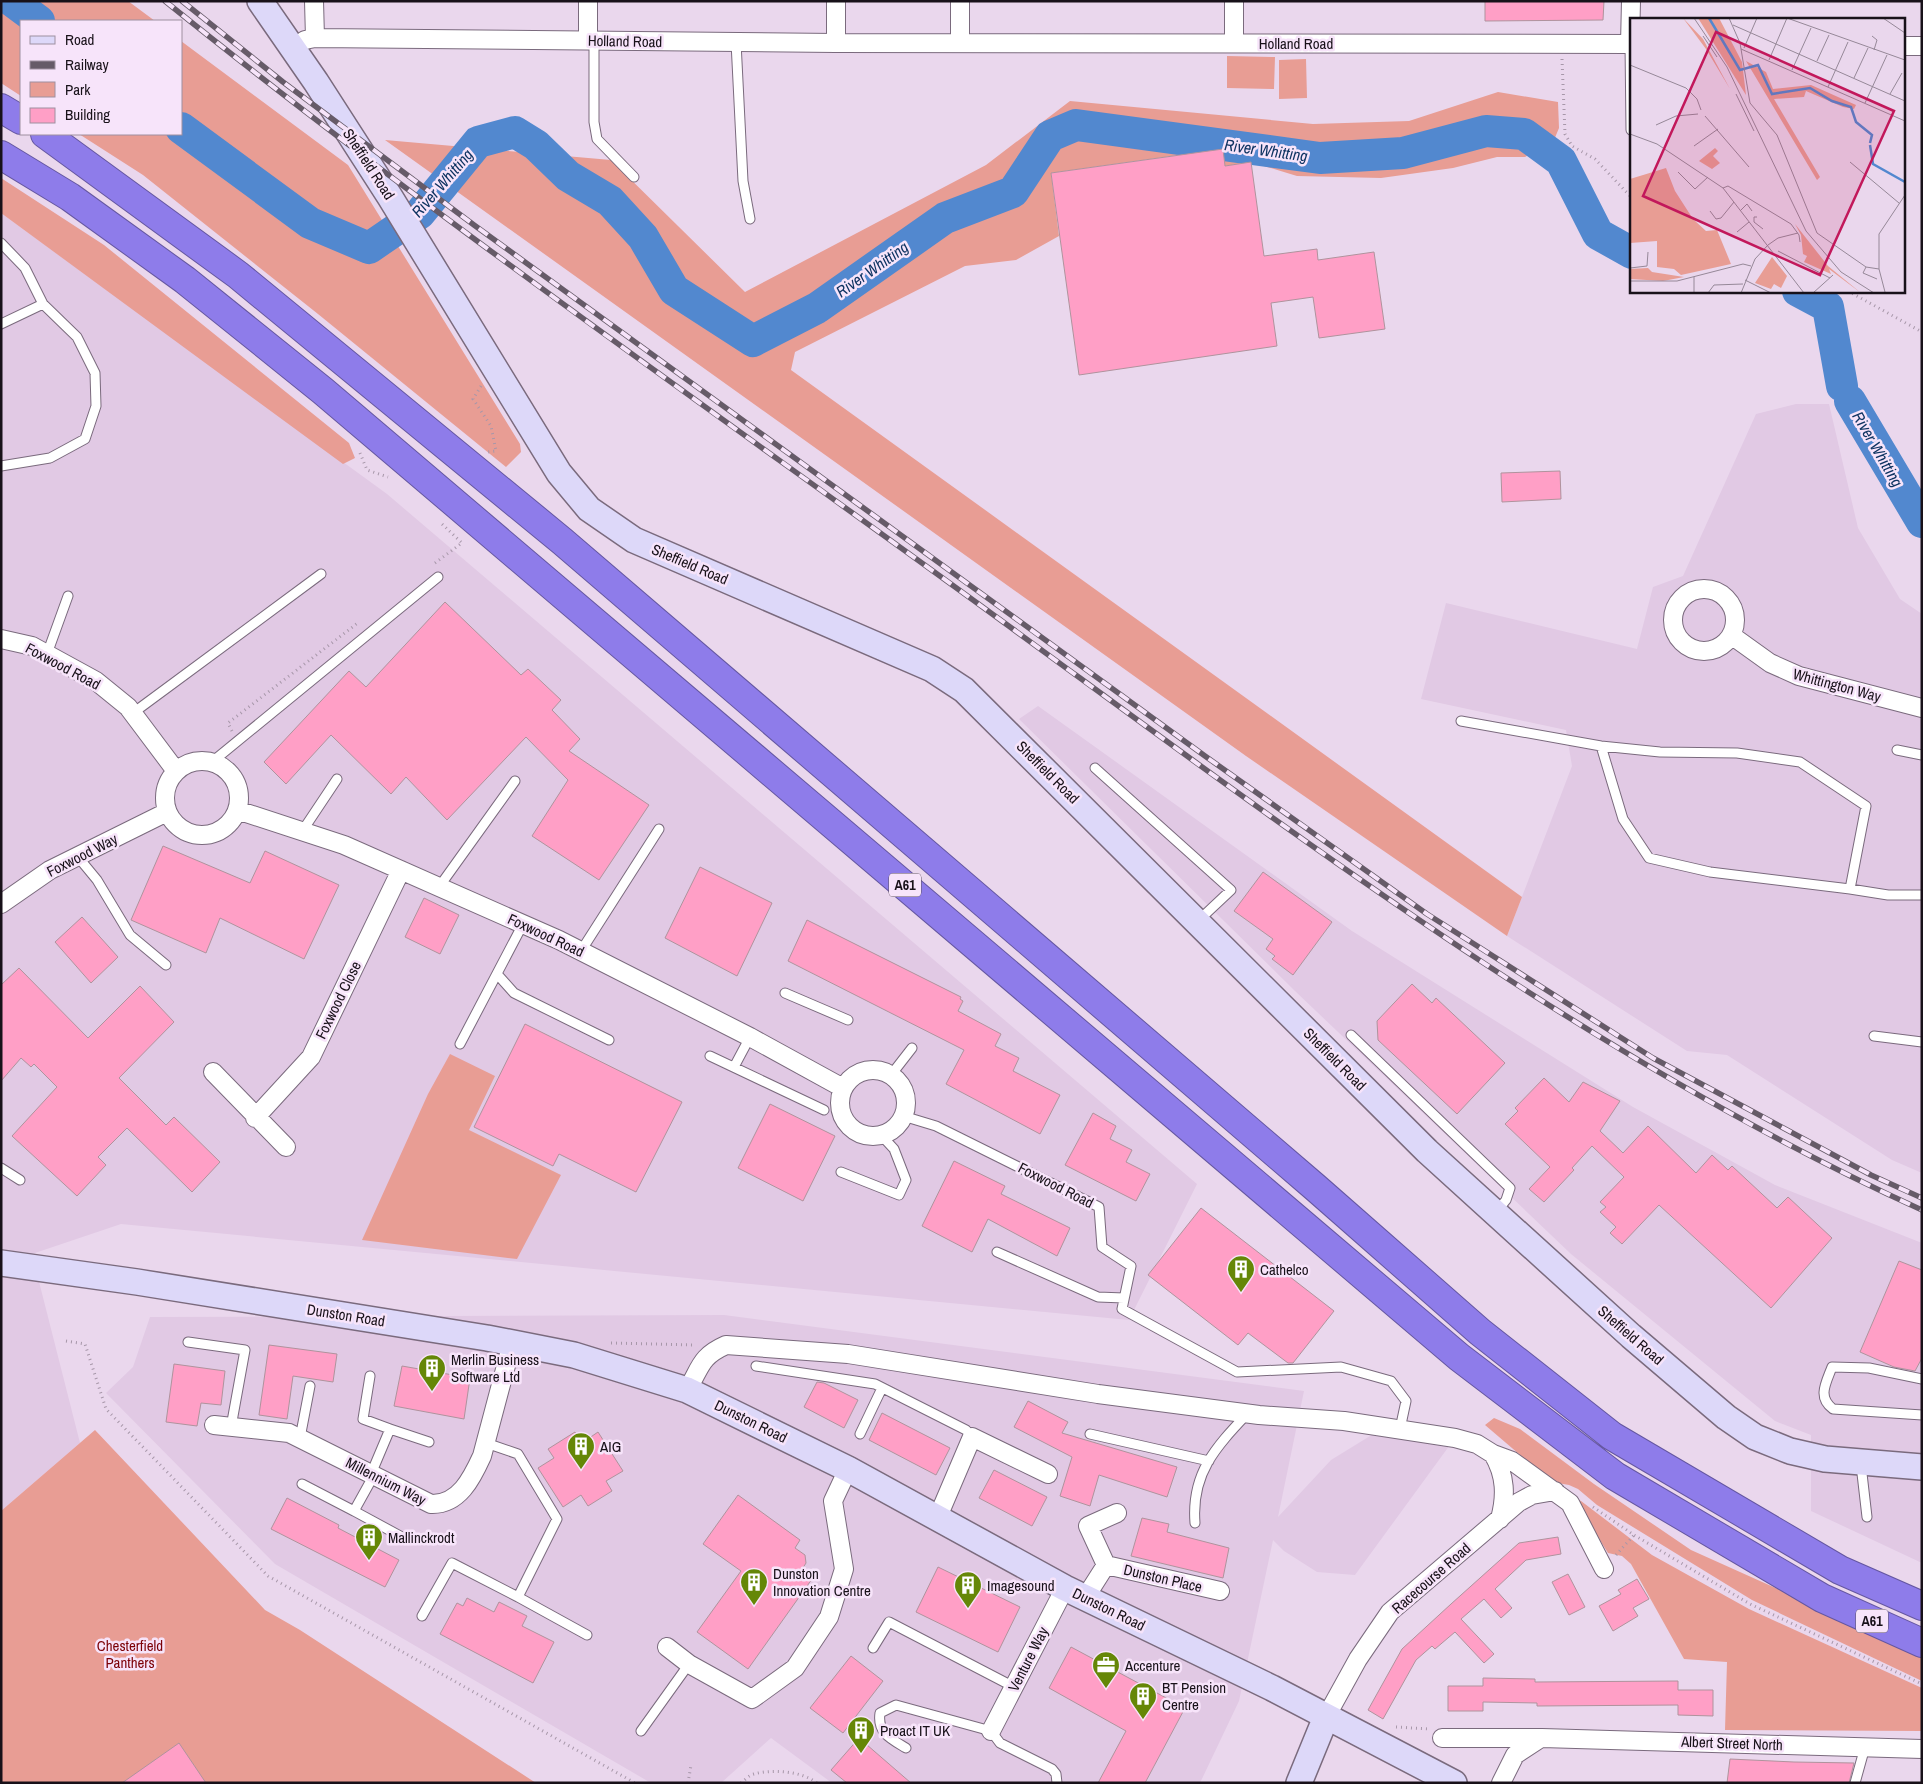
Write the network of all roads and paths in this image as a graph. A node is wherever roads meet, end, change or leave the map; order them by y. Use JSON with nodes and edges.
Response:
{"nodes":[{"id":1,"x":260,"y":1,"type":"edge"},
{"id":2,"x":314,"y":1,"type":"edge"},
{"id":3,"x":588,"y":1,"type":"edge"},
{"id":4,"x":836,"y":1,"type":"edge"},
{"id":5,"x":960,"y":1,"type":"edge"},
{"id":6,"x":1234,"y":1,"type":"edge"},
{"id":7,"x":1631,"y":1,"type":"edge"},
{"id":8,"x":1631,"y":18,"type":"edge"},
{"id":9,"x":315,"y":38,"type":"junction"},
{"id":10,"x":591,"y":40,"type":"junction"},
{"id":11,"x":736,"y":42,"type":"junction"},
{"id":12,"x":960,"y":42,"type":"junction"},
{"id":13,"x":1234,"y":43,"type":"junction"},
{"id":14,"x":836,"y":44,"type":"junction"},
{"id":15,"x":1630,"y":44,"type":"edge"},
{"id":16,"x":1561,"y":45,"type":"junction"},
{"id":17,"x":1906,"y":46,"type":"edge"},
{"id":18,"x":1922,"y":46,"type":"edge"},
{"id":19,"x":293,"y":50,"type":"junction"},
{"id":20,"x":1,"y":108,"type":"edge"},
{"id":21,"x":20,"y":119,"type":"edge"},
{"id":22,"x":45,"y":135,"type":"edge"},
{"id":23,"x":1,"y":155,"type":"edge"},
{"id":24,"x":634,"y":178,"type":"dead end"},
{"id":25,"x":1630,"y":196,"type":"edge"},
{"id":26,"x":750,"y":219,"type":"dead end"},
{"id":27,"x":1,"y":243,"type":"edge"},
{"id":28,"x":1850,"y":292,"type":"edge"},
{"id":29,"x":43,"y":304,"type":"junction"},
{"id":30,"x":1,"y":324,"type":"edge"},
{"id":31,"x":1922,"y":332,"type":"edge"},
{"id":32,"x":484,"y":380,"type":"dead end"},
{"id":33,"x":496,"y":451,"type":"dead end"},
{"id":34,"x":369,"y":454,"type":"dead end"},
{"id":35,"x":1,"y":466,"type":"edge"},
{"id":36,"x":394,"y":480,"type":"dead end"},
{"id":37,"x":434,"y":517,"type":"dead end"},
{"id":38,"x":430,"y":567,"type":"dead end"},
{"id":39,"x":322,"y":574,"type":"dead end"},
{"id":40,"x":438,"y":577,"type":"dead end"},
{"id":41,"x":68,"y":596,"type":"dead end"},
{"id":42,"x":360,"y":621,"type":"dead end"},
{"id":43,"x":1731,"y":635,"type":"dead end"},
{"id":44,"x":1,"y":639,"type":"edge"},
{"id":45,"x":47,"y":654,"type":"junction"},
{"id":46,"x":1922,"y":708,"type":"edge"},
{"id":47,"x":133,"y":713,"type":"junction"},
{"id":48,"x":1461,"y":721,"type":"dead end"},
{"id":49,"x":237,"y":740,"type":"junction"},
{"id":50,"x":1601,"y":746,"type":"junction"},
{"id":51,"x":1897,"y":750,"type":"dead end"},
{"id":52,"x":1922,"y":755,"type":"edge"},
{"id":53,"x":212,"y":762,"type":"junction"},
{"id":54,"x":1095,"y":768,"type":"dead end"},
{"id":55,"x":176,"y":771,"type":"junction"},
{"id":56,"x":337,"y":779,"type":"dead end"},
{"id":57,"x":515,"y":781,"type":"dead end"},
{"id":58,"x":237,"y":810,"type":"junction"},
{"id":59,"x":167,"y":812,"type":"junction"},
{"id":60,"x":659,"y":829,"type":"dead end"},
{"id":61,"x":303,"y":830,"type":"junction"},
{"id":62,"x":78,"y":857,"type":"junction"},
{"id":63,"x":401,"y":870,"type":"junction"},
{"id":64,"x":439,"y":887,"type":"junction"},
{"id":65,"x":1850,"y":889,"type":"junction"},
{"id":66,"x":1922,"y":895,"type":"edge"},
{"id":67,"x":1,"y":904,"type":"edge"},
{"id":68,"x":1198,"y":922,"type":"junction"},
{"id":69,"x":523,"y":924,"type":"junction"},
{"id":70,"x":581,"y":951,"type":"junction"},
{"id":71,"x":166,"y":965,"type":"dead end"},
{"id":72,"x":497,"y":974,"type":"junction"},
{"id":73,"x":785,"y":993,"type":"dead end"},
{"id":74,"x":848,"y":1020,"type":"dead end"},
{"id":75,"x":1351,"y":1035,"type":"dead end"},
{"id":76,"x":1874,"y":1036,"type":"dead end"},
{"id":77,"x":750,"y":1037,"type":"junction"},
{"id":78,"x":609,"y":1040,"type":"dead end"},
{"id":79,"x":1922,"y":1042,"type":"edge"},
{"id":80,"x":460,"y":1044,"type":"dead end"},
{"id":81,"x":912,"y":1048,"type":"dead end"},
{"id":82,"x":710,"y":1056,"type":"dead end"},
{"id":83,"x":734,"y":1067,"type":"junction"},
{"id":84,"x":213,"y":1072,"type":"dead end"},
{"id":85,"x":891,"y":1075,"type":"junction"},
{"id":86,"x":843,"y":1088,"type":"junction"},
{"id":87,"x":824,"y":1110,"type":"dead end"},
{"id":88,"x":903,"y":1116,"type":"junction"},
{"id":89,"x":255,"y":1118,"type":"junction"},
{"id":90,"x":881,"y":1135,"type":"junction"},
{"id":91,"x":286,"y":1147,"type":"dead end"},
{"id":92,"x":1,"y":1168,"type":"edge"},
{"id":93,"x":841,"y":1172,"type":"dead end"},
{"id":94,"x":20,"y":1180,"type":"dead end"},
{"id":95,"x":1496,"y":1213,"type":"junction"},
{"id":96,"x":997,"y":1252,"type":"dead end"},
{"id":97,"x":1,"y":1263,"type":"edge"},
{"id":98,"x":1124,"y":1298,"type":"junction"},
{"id":99,"x":66,"y":1341,"type":"dead end"},
{"id":100,"x":188,"y":1342,"type":"dead end"},
{"id":101,"x":512,"y":1343,"type":"junction"},
{"id":102,"x":609,"y":1343,"type":"dead end"},
{"id":103,"x":726,"y":1345,"type":"junction"},
{"id":104,"x":756,"y":1366,"type":"dead end"},
{"id":105,"x":370,"y":1376,"type":"dead end"},
{"id":106,"x":1922,"y":1379,"type":"edge"},
{"id":107,"x":310,"y":1386,"type":"dead end"},
{"id":108,"x":882,"y":1388,"type":"junction"},
{"id":109,"x":687,"y":1390,"type":"junction"},
{"id":110,"x":1249,"y":1413,"type":"junction"},
{"id":111,"x":1922,"y":1415,"type":"edge"},
{"id":112,"x":222,"y":1426,"type":"joint"},
{"id":113,"x":390,"y":1429,"type":"junction"},
{"id":114,"x":1400,"y":1429,"type":"junction"},
{"id":115,"x":860,"y":1434,"type":"dead end"},
{"id":116,"x":1090,"y":1434,"type":"dead end"},
{"id":117,"x":972,"y":1437,"type":"junction"},
{"id":118,"x":300,"y":1438,"type":"junction"},
{"id":119,"x":429,"y":1442,"type":"dead end"},
{"id":120,"x":486,"y":1443,"type":"junction"},
{"id":121,"x":1493,"y":1454,"type":"junction"},
{"id":122,"x":1209,"y":1461,"type":"junction"},
{"id":123,"x":1860,"y":1462,"type":"junction"},
{"id":124,"x":1922,"y":1466,"type":"edge"},
{"id":125,"x":848,"y":1469,"type":"junction"},
{"id":126,"x":372,"y":1474,"type":"junction"},
{"id":127,"x":1048,"y":1474,"type":"dead end"},
{"id":128,"x":302,"y":1484,"type":"dead end"},
{"id":129,"x":1555,"y":1491,"type":"junction"},
{"id":130,"x":1588,"y":1504,"type":"dead end"},
{"id":131,"x":354,"y":1511,"type":"junction"},
{"id":132,"x":1117,"y":1513,"type":"dead end"},
{"id":133,"x":1866,"y":1517,"type":"dead end"},
{"id":134,"x":937,"y":1519,"type":"junction"},
{"id":135,"x":1500,"y":1519,"type":"junction"},
{"id":136,"x":1195,"y":1523,"type":"dead end"},
{"id":137,"x":1634,"y":1535,"type":"junction"},
{"id":138,"x":402,"y":1537,"type":"dead end"},
{"id":139,"x":1106,"y":1565,"type":"junction"},
{"id":140,"x":1604,"y":1569,"type":"joint"},
{"id":141,"x":1220,"y":1591,"type":"dead end"},
{"id":142,"x":1075,"y":1593,"type":"junction"},
{"id":143,"x":518,"y":1597,"type":"junction"},
{"id":144,"x":1922,"y":1606,"type":"edge"},
{"id":145,"x":422,"y":1616,"type":"dead end"},
{"id":146,"x":587,"y":1635,"type":"dead end"},
{"id":147,"x":1922,"y":1644,"type":"edge"},
{"id":148,"x":667,"y":1647,"type":"dead end"},
{"id":149,"x":873,"y":1648,"type":"dead end"},
{"id":150,"x":689,"y":1664,"type":"junction"},
{"id":151,"x":1922,"y":1684,"type":"edge"},
{"id":152,"x":1014,"y":1687,"type":"junction"},
{"id":153,"x":1326,"y":1717,"type":"junction"},
{"id":154,"x":641,"y":1731,"type":"dead end"},
{"id":155,"x":991,"y":1731,"type":"junction"},
{"id":156,"x":1442,"y":1738,"type":"joint"},
{"id":157,"x":1542,"y":1738,"type":"junction"},
{"id":158,"x":1373,"y":1739,"type":"junction"},
{"id":159,"x":1865,"y":1747,"type":"junction"},
{"id":160,"x":906,"y":1748,"type":"dead end"},
{"id":161,"x":1922,"y":1749,"type":"edge"},
{"id":162,"x":691,"y":1765,"type":"dead end"},
{"id":163,"x":635,"y":1783,"type":"edge"},
{"id":164,"x":688,"y":1783,"type":"edge"},
{"id":165,"x":740,"y":1783,"type":"edge"},
{"id":166,"x":817,"y":1783,"type":"edge"},
{"id":167,"x":1057,"y":1783,"type":"edge"},
{"id":168,"x":1298,"y":1783,"type":"edge"},
{"id":169,"x":1454,"y":1783,"type":"edge"},
{"id":170,"x":1501,"y":1783,"type":"edge"},
{"id":171,"x":1855,"y":1783,"type":"edge"}],
"edges":[{"from":1,"to":19,"type":"main road","name":"Sheffield Road"},
{"from":2,"to":9,"type":"street"},
{"from":3,"to":10,"type":"street"},
{"from":4,"to":14,"type":"street"},
{"from":5,"to":12,"type":"street"},
{"from":6,"to":13,"type":"street"},
{"from":7,"to":8,"type":"street"},
{"from":9,"to":10,"type":"street","name":"Holland Road"},
{"from":9,"to":19,"type":"street","name":"Holland Road"},
{"from":10,"to":11,"type":"street","name":"Holland Road"},
{"from":10,"to":24,"type":"lane"},
{"from":11,"to":14,"type":"street","name":"Holland Road"},
{"from":11,"to":26,"type":"lane"},
{"from":12,"to":13,"type":"street","name":"Holland Road"},
{"from":12,"to":14,"type":"street","name":"Holland Road"},
{"from":13,"to":16,"type":"street","name":"Holland Road"},
{"from":15,"to":16,"type":"street","name":"Holland Road"},
{"from":16,"to":25,"type":"path"},
{"from":17,"to":18,"type":"street"},
{"from":19,"to":68,"type":"main road","name":"Sheffield Road"},
{"from":20,"to":21,"type":"highway"},
{"from":22,"to":144,"type":"highway","number":"A61"},
{"from":23,"to":147,"type":"highway","number":"A61"},
{"from":27,"to":29,"type":"lane"},
{"from":28,"to":31,"type":"path"},
{"from":29,"to":30,"type":"lane"},
{"from":29,"to":35,"type":"lane"},
{"from":32,"to":33,"type":"path"},
{"from":34,"to":36,"type":"path"},
{"from":37,"to":38,"type":"path"},
{"from":39,"to":47,"type":"lane"},
{"from":40,"to":49,"type":"lane"},
{"from":41,"to":45,"type":"lane"},
{"from":42,"to":49,"type":"path"},
{"from":43,"to":46,"type":"street","name":"Whittington Way"},
{"from":44,"to":45,"type":"street","name":"Foxwood Road"},
{"from":45,"to":47,"type":"street","name":"Foxwood Road"},
{"from":47,"to":55,"type":"street","name":"Foxwood Road"},
{"from":48,"to":50,"type":"lane"},
{"from":49,"to":53,"type":"lane"},
{"from":50,"to":65,"type":"lane"},
{"from":50,"to":65,"type":"lane"},
{"from":51,"to":52,"type":"lane"},
{"from":53,"to":55,"type":"street"},
{"from":53,"to":58,"type":"street"},
{"from":54,"to":68,"type":"lane"},
{"from":55,"to":59,"type":"street"},
{"from":56,"to":61,"type":"lane"},
{"from":57,"to":64,"type":"lane"},
{"from":58,"to":59,"type":"street"},
{"from":58,"to":61,"type":"street","name":"Foxwood Road"},
{"from":59,"to":62,"type":"street","name":"Foxwood Way"},
{"from":60,"to":70,"type":"lane"},
{"from":61,"to":63,"type":"street","name":"Foxwood Road"},
{"from":62,"to":67,"type":"street","name":"Foxwood Way"},
{"from":62,"to":71,"type":"lane"},
{"from":63,"to":64,"type":"street","name":"Foxwood Road"},
{"from":63,"to":89,"type":"street","name":"Foxwood Close"},
{"from":64,"to":69,"type":"street","name":"Foxwood Road"},
{"from":65,"to":66,"type":"lane"},
{"from":68,"to":95,"type":"main road","name":"Sheffield Road"},
{"from":69,"to":70,"type":"street","name":"Foxwood Road"},
{"from":69,"to":72,"type":"lane"},
{"from":70,"to":77,"type":"street","name":"Foxwood Road"},
{"from":72,"to":78,"type":"lane"},
{"from":72,"to":80,"type":"lane"},
{"from":73,"to":74,"type":"lane"},
{"from":75,"to":95,"type":"lane"},
{"from":76,"to":79,"type":"lane"},
{"from":77,"to":83,"type":"lane"},
{"from":77,"to":86,"type":"street","name":"Foxwood Road"},
{"from":81,"to":85,"type":"lane"},
{"from":82,"to":83,"type":"lane"},
{"from":83,"to":87,"type":"lane"},
{"from":84,"to":89,"type":"street"},
{"from":85,"to":86,"type":"street"},
{"from":85,"to":88,"type":"street"},
{"from":86,"to":90,"type":"street"},
{"from":88,"to":90,"type":"street"},
{"from":88,"to":98,"type":"lane","name":"Foxwood Road"},
{"from":89,"to":91,"type":"street"},
{"from":90,"to":93,"type":"lane"},
{"from":92,"to":94,"type":"lane"},
{"from":95,"to":123,"type":"main road","name":"Sheffield Road"},
{"from":96,"to":98,"type":"lane"},
{"from":97,"to":101,"type":"main road","name":"Dunston Road"},
{"from":98,"to":114,"type":"lane","name":"Foxwood Road"},
{"from":99,"to":163,"type":"path"},
{"from":100,"to":112,"type":"lane"},
{"from":101,"to":109,"type":"main road","name":"Dunston Road"},
{"from":101,"to":120,"type":"street","name":"Millennium Way"},
{"from":102,"to":103,"type":"path"},
{"from":103,"to":109,"type":"street"},
{"from":103,"to":110,"type":"street"},
{"from":104,"to":108,"type":"lane"},
{"from":105,"to":113,"type":"lane"},
{"from":106,"to":111,"type":"lane"},
{"from":107,"to":118,"type":"lane"},
{"from":108,"to":115,"type":"lane"},
{"from":108,"to":117,"type":"lane"},
{"from":109,"to":125,"type":"main road","name":"Dunston Road"},
{"from":110,"to":114,"type":"street"},
{"from":110,"to":122,"type":"lane"},
{"from":112,"to":118,"type":"street","name":"Millennium Way"},
{"from":113,"to":119,"type":"lane"},
{"from":113,"to":126,"type":"lane"},
{"from":114,"to":121,"type":"street"},
{"from":116,"to":122,"type":"lane"},
{"from":117,"to":127,"type":"street"},
{"from":117,"to":134,"type":"street"},
{"from":118,"to":126,"type":"street","name":"Millennium Way"},
{"from":120,"to":126,"type":"street","name":"Millennium Way"},
{"from":120,"to":143,"type":"lane"},
{"from":121,"to":129,"type":"street"},
{"from":121,"to":135,"type":"street"},
{"from":122,"to":136,"type":"lane"},
{"from":123,"to":124,"type":"main road","name":"Sheffield Road"},
{"from":123,"to":133,"type":"lane"},
{"from":125,"to":134,"type":"main road","name":"Dunston Road"},
{"from":125,"to":150,"type":"street"},
{"from":126,"to":131,"type":"lane"},
{"from":128,"to":131,"type":"lane"},
{"from":129,"to":135,"type":"street","name":"Racecourse Road"},
{"from":129,"to":140,"type":"street"},
{"from":130,"to":137,"type":"path"},
{"from":131,"to":138,"type":"lane"},
{"from":132,"to":139,"type":"street","name":"Dunston Place"},
{"from":134,"to":142,"type":"main road","name":"Dunston Road"},
{"from":135,"to":153,"type":"street","name":"Racecourse Road"},
{"from":137,"to":140,"type":"path"},
{"from":137,"to":151,"type":"path"},
{"from":139,"to":141,"type":"street","name":"Dunston Place"},
{"from":139,"to":142,"type":"street","name":"Dunston Place"},
{"from":142,"to":152,"type":"street","name":"Venture Way"},
{"from":142,"to":153,"type":"main road","name":"Dunston Road"},
{"from":143,"to":145,"type":"lane"},
{"from":143,"to":146,"type":"lane"},
{"from":148,"to":150,"type":"street"},
{"from":149,"to":152,"type":"lane"},
{"from":150,"to":154,"type":"lane"},
{"from":152,"to":155,"type":"street","name":"Venture Way"},
{"from":153,"to":158,"type":"main road","name":"Dunston Road"},
{"from":153,"to":168,"type":"main road","name":"Racecourse Road"},
{"from":155,"to":160,"type":"lane"},
{"from":155,"to":167,"type":"lane"},
{"from":156,"to":157,"type":"street","name":"Albert Street North"},
{"from":156,"to":158,"type":"path"},
{"from":157,"to":159,"type":"street","name":"Albert Street North"},
{"from":157,"to":170,"type":"street"},
{"from":158,"to":169,"type":"main road","name":"Dunston Road"},
{"from":159,"to":161,"type":"street","name":"Albert Street North"},
{"from":159,"to":171,"type":"lane"},
{"from":162,"to":164,"type":"path"},
{"from":165,"to":166,"type":"path"}]}
